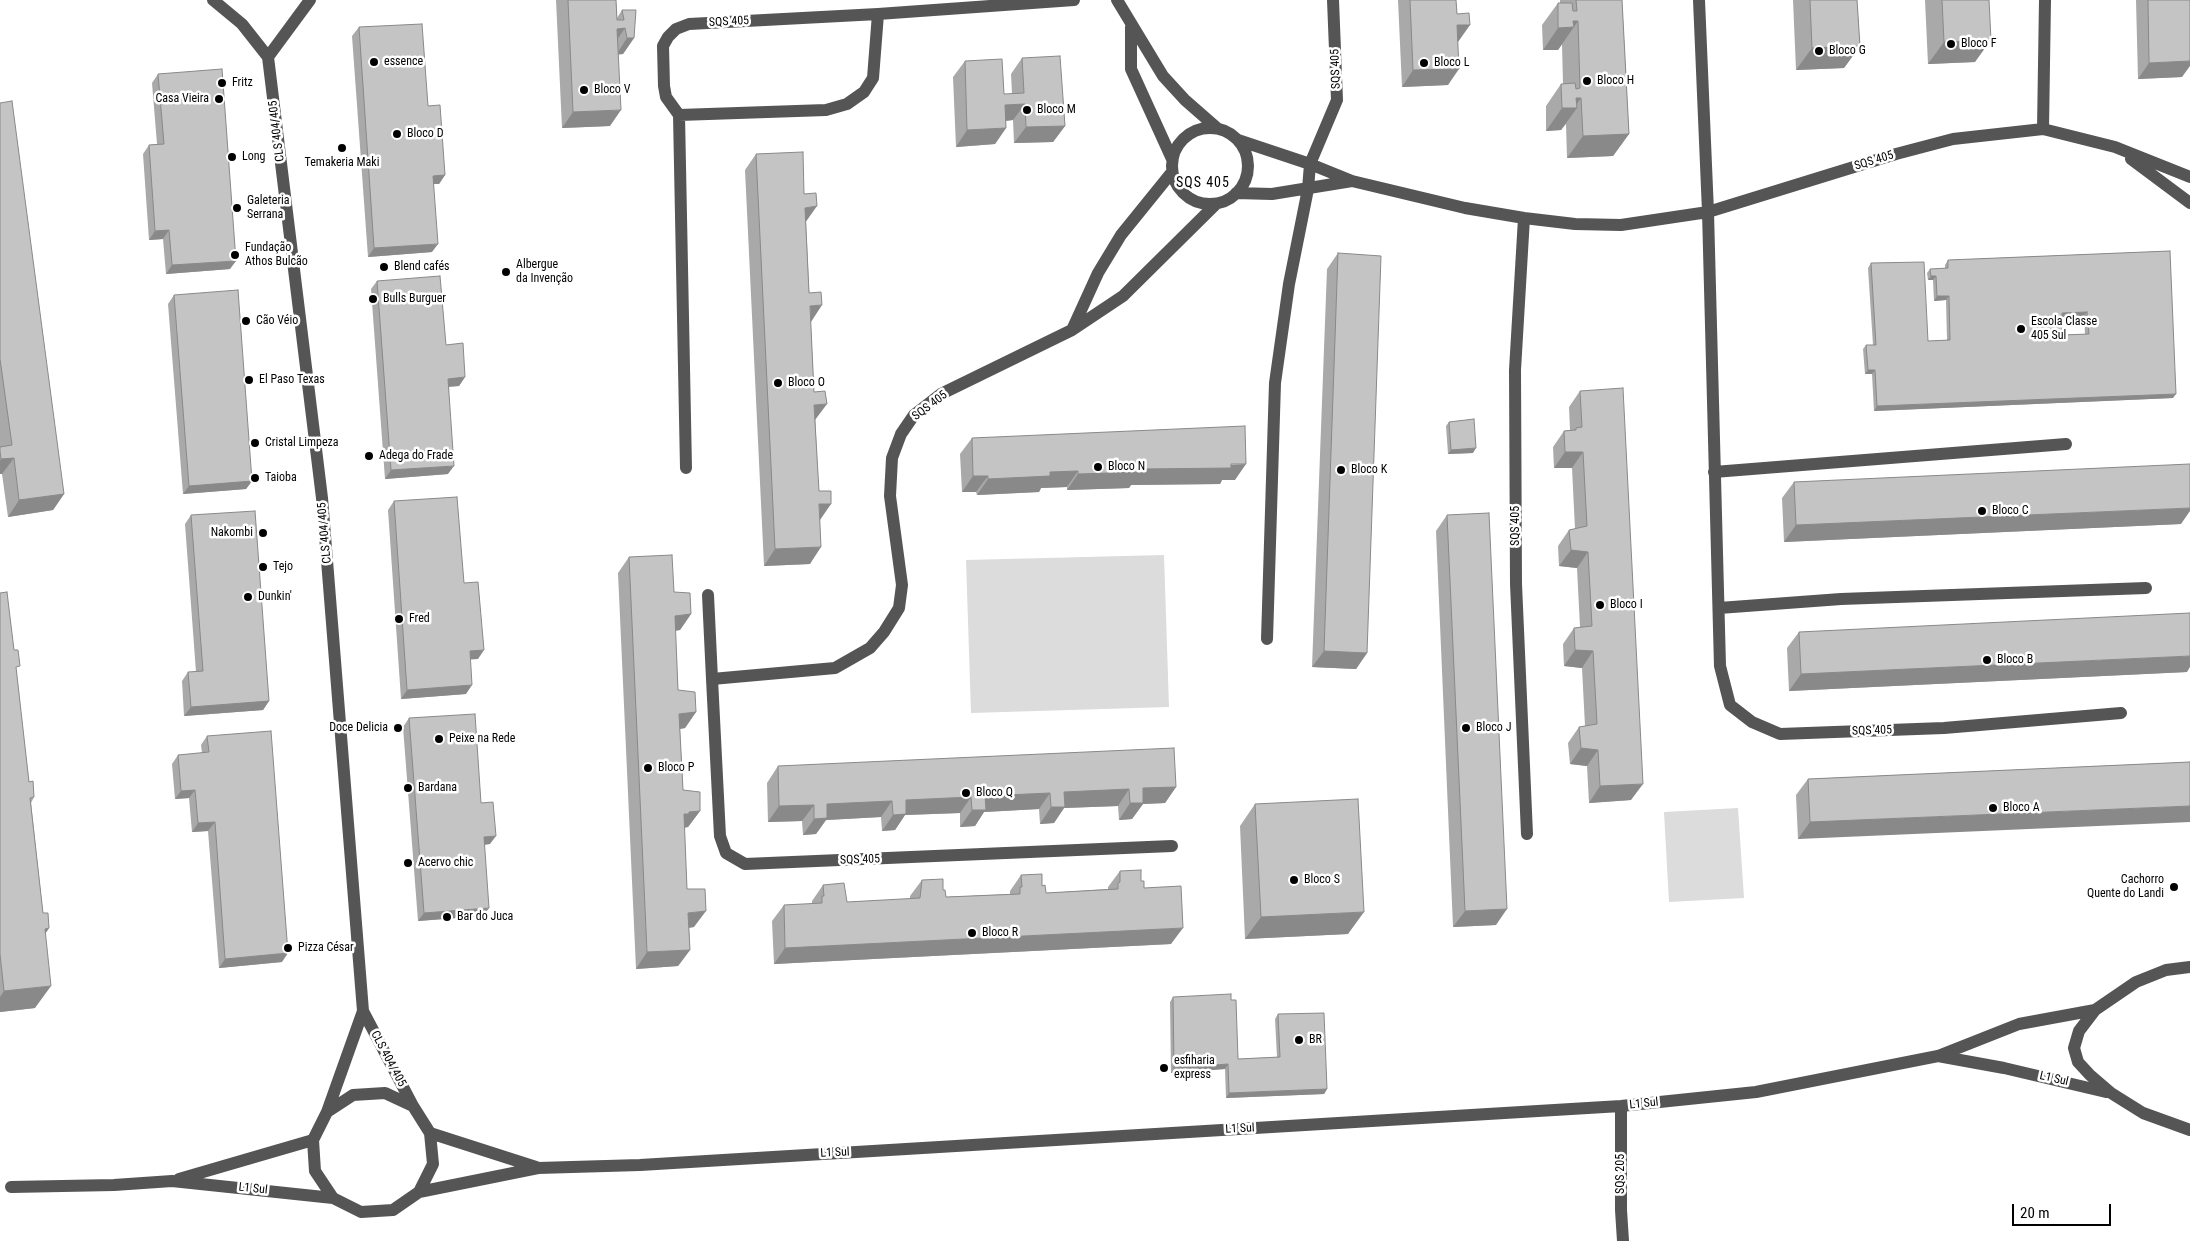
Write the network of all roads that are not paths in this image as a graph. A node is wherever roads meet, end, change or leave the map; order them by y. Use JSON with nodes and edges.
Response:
{"nodes":[{"id":1,"x":214,"y":0,"type":"edge"},
{"id":2,"x":310,"y":0,"type":"edge"},
{"id":3,"x":1074,"y":0,"type":"edge"},
{"id":4,"x":1116,"y":0,"type":"edge"},
{"id":5,"x":1333,"y":0,"type":"edge"},
{"id":6,"x":1699,"y":0,"type":"edge"},
{"id":7,"x":2045,"y":0,"type":"edge"},
{"id":8,"x":878,"y":14,"type":"junction"},
{"id":9,"x":1131,"y":26,"type":"junction"},
{"id":10,"x":268,"y":57,"type":"junction"},
{"id":11,"x":679,"y":115,"type":"junction"},
{"id":12,"x":1216,"y":128,"type":"junction"},
{"id":13,"x":2043,"y":129,"type":"junction"},
{"id":14,"x":1238,"y":140,"type":"junction"},
{"id":15,"x":2115,"y":147,"type":"junction"},
{"id":16,"x":1310,"y":164,"type":"junction"},
{"id":17,"x":1172,"y":166,"type":"junction"},
{"id":18,"x":2190,"y":177,"type":"edge"},
{"id":19,"x":1352,"y":181,"type":"junction"},
{"id":20,"x":1308,"y":189,"type":"junction"},
{"id":21,"x":1236,"y":194,"type":"junction"},
{"id":22,"x":2190,"y":203,"type":"edge"},
{"id":23,"x":1216,"y":204,"type":"junction"},
{"id":24,"x":1708,"y":212,"type":"junction"},
{"id":25,"x":1524,"y":218,"type":"junction"},
{"id":26,"x":1072,"y":330,"type":"junction"},
{"id":27,"x":2066,"y":444,"type":"dead end"},
{"id":28,"x":686,"y":468,"type":"dead end"},
{"id":29,"x":1714,"y":472,"type":"junction"},
{"id":30,"x":2146,"y":588,"type":"dead end"},
{"id":31,"x":708,"y":595,"type":"dead end"},
{"id":32,"x":1719,"y":608,"type":"junction"},
{"id":33,"x":1268,"y":640,"type":"dead end"},
{"id":34,"x":712,"y":679,"type":"junction"},
{"id":35,"x":2120,"y":713,"type":"dead end"},
{"id":36,"x":1527,"y":834,"type":"dead end"},
{"id":37,"x":1172,"y":846,"type":"dead end"},
{"id":38,"x":2190,"y":967,"type":"edge"},
{"id":39,"x":2095,"y":1010,"type":"junction"},
{"id":40,"x":363,"y":1011,"type":"junction"},
{"id":41,"x":1938,"y":1056,"type":"junction"},
{"id":42,"x":2111,"y":1093,"type":"junction"},
{"id":43,"x":413,"y":1106,"type":"junction"},
{"id":44,"x":1622,"y":1106,"type":"junction"},
{"id":45,"x":327,"y":1112,"type":"junction"},
{"id":46,"x":430,"y":1133,"type":"junction"},
{"id":47,"x":2188,"y":1133,"type":"edge"},
{"id":48,"x":314,"y":1140,"type":"junction"},
{"id":49,"x":538,"y":1168,"type":"junction"},
{"id":50,"x":172,"y":1182,"type":"junction"},
{"id":51,"x":11,"y":1187,"type":"dead end"},
{"id":52,"x":419,"y":1192,"type":"junction"},
{"id":53,"x":333,"y":1198,"type":"junction"},
{"id":54,"x":1623,"y":1241,"type":"edge"}],
"edges":[{"from":1,"to":10,"type":"street"},
{"from":2,"to":10,"type":"street"},
{"from":3,"to":8,"type":"street","name":"SQS 405"},
{"from":4,"to":9,"type":"street"},
{"from":5,"to":16,"type":"street","name":"SQS 405"},
{"from":6,"to":24,"type":"street","name":"SQS 405"},
{"from":7,"to":13,"type":"street"},
{"from":8,"to":11,"type":"street"},
{"from":8,"to":11,"type":"street","name":"SQS 405"},
{"from":9,"to":12,"type":"street"},
{"from":9,"to":17,"type":"street"},
{"from":10,"to":40,"type":"street","name":"CLS 404/405"},
{"from":11,"to":28,"type":"street"},
{"from":12,"to":14,"type":"street"},
{"from":12,"to":17,"type":"street"},
{"from":13,"to":15,"type":"street","name":"SQS 405"},
{"from":13,"to":24,"type":"street","name":"SQS 405"},
{"from":14,"to":16,"type":"street","name":"SQS 405"},
{"from":14,"to":21,"type":"street"},
{"from":15,"to":18,"type":"street","name":"SQS 405"},
{"from":15,"to":22,"type":"street","name":"SQS 405"},
{"from":16,"to":19,"type":"street","name":"SQS 405"},
{"from":16,"to":20,"type":"street","name":"SQS 405"},
{"from":17,"to":23,"type":"street"},
{"from":17,"to":26,"type":"street"},
{"from":19,"to":20,"type":"street","name":"SQS 405"},
{"from":19,"to":25,"type":"street","name":"SQS 405"},
{"from":20,"to":21,"type":"street","name":"SQS 405"},
{"from":20,"to":33,"type":"street","name":"SQS 405"},
{"from":21,"to":23,"type":"street"},
{"from":23,"to":26,"type":"street","name":"SQS 405"},
{"from":24,"to":25,"type":"street","name":"SQS 405"},
{"from":24,"to":29,"type":"street","name":"SQS 405"},
{"from":25,"to":36,"type":"street","name":"SQS 405"},
{"from":26,"to":34,"type":"street","name":"SQS 405"},
{"from":27,"to":29,"type":"street"},
{"from":29,"to":32,"type":"street","name":"SQS 405"},
{"from":30,"to":32,"type":"street"},
{"from":31,"to":34,"type":"street","name":"SQS 405"},
{"from":32,"to":35,"type":"street","name":"SQS 405"},
{"from":34,"to":37,"type":"street","name":"SQS 405"},
{"from":38,"to":39,"type":"street"},
{"from":39,"to":41,"type":"street","name":"L1 Sul"},
{"from":39,"to":42,"type":"street"},
{"from":40,"to":43,"type":"street","name":"CLS 404/405"},
{"from":40,"to":45,"type":"street","name":"CLS 404/405"},
{"from":41,"to":42,"type":"street","name":"L1 Sul"},
{"from":41,"to":44,"type":"street","name":"L1 Sul"},
{"from":42,"to":47,"type":"street"},
{"from":43,"to":45,"type":"street"},
{"from":43,"to":46,"type":"street"},
{"from":44,"to":49,"type":"street","name":"L1 Sul"},
{"from":44,"to":54,"type":"street","name":"SQS 205"},
{"from":45,"to":48,"type":"street"},
{"from":46,"to":49,"type":"street","name":"L1 Sul"},
{"from":46,"to":52,"type":"street"},
{"from":48,"to":50,"type":"street","name":"L1 Sul"},
{"from":48,"to":53,"type":"street"},
{"from":49,"to":52,"type":"street","name":"L1 Sul"},
{"from":50,"to":51,"type":"street","name":"L1 Sul"},
{"from":50,"to":53,"type":"street","name":"L1 Sul"},
{"from":52,"to":53,"type":"street"}]}
